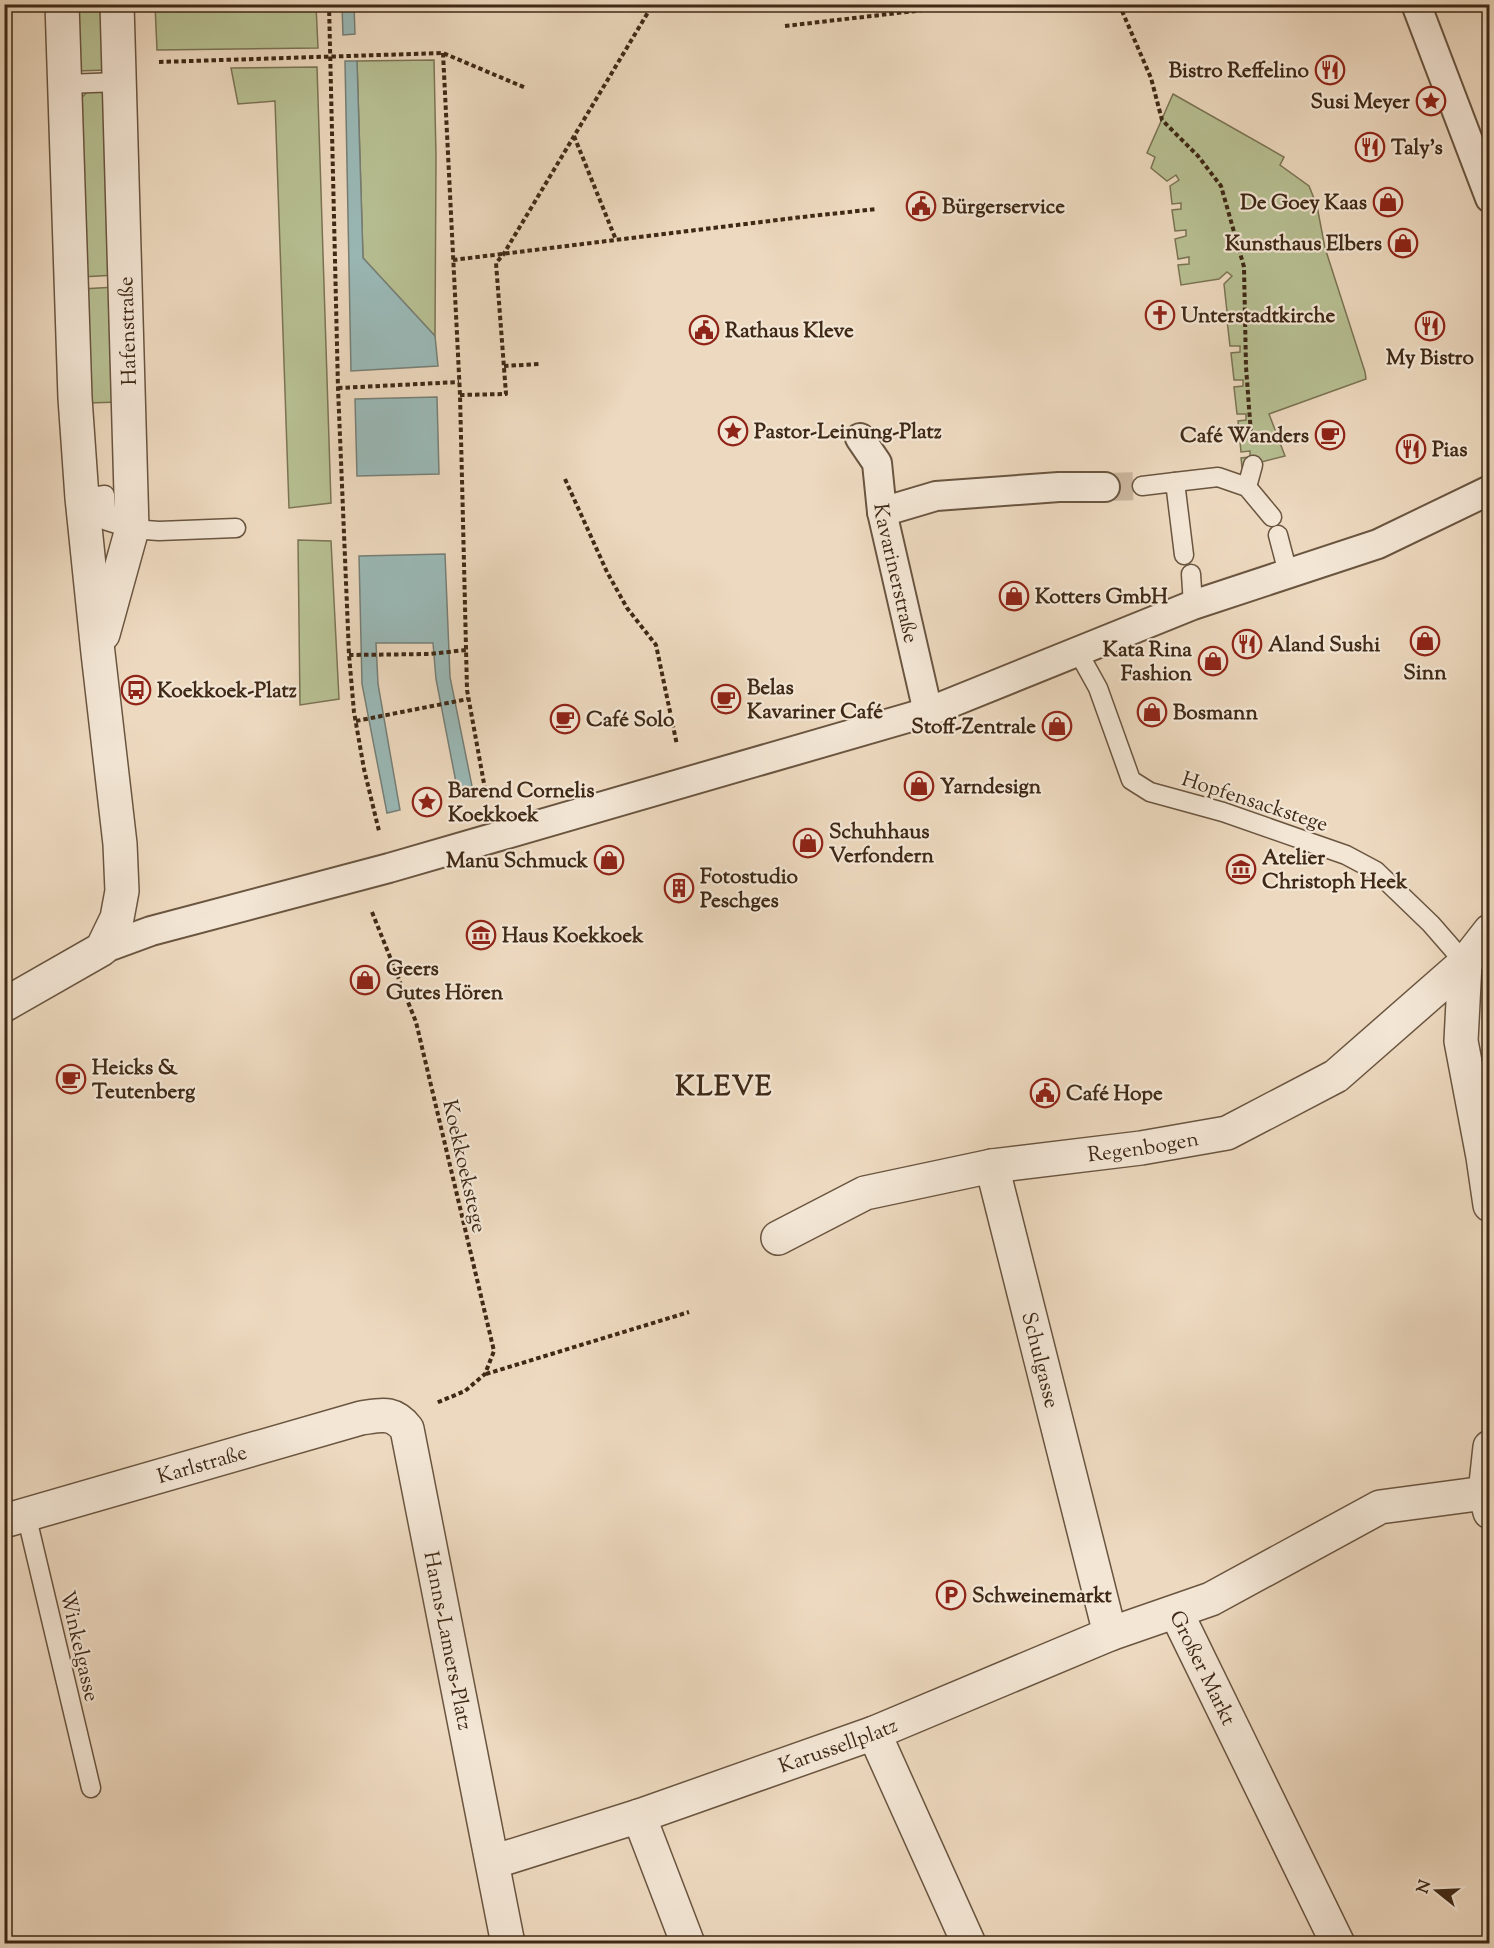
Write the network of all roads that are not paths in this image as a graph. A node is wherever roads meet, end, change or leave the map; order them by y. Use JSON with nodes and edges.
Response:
{"nodes":[{"id":1,"x":62,"y":4,"type":"edge"},
{"id":2,"x":117,"y":4,"type":"edge"},
{"id":3,"x":1416,"y":4,"type":"edge"},
{"id":4,"x":119,"y":73,"type":"junction"},
{"id":5,"x":65,"y":84,"type":"junction"},
{"id":6,"x":1490,"y":198,"type":"edge"},
{"id":7,"x":860,"y":438,"type":"dead end"},
{"id":8,"x":1253,"y":465,"type":"road end"},
{"id":9,"x":1174,"y":482,"type":"junction"},
{"id":10,"x":1142,"y":486,"type":"tunnel mouth"},
{"id":11,"x":1105,"y":487,"type":"tunnel mouth"},
{"id":12,"x":1247,"y":487,"type":"junction"},
{"id":13,"x":1490,"y":489,"type":"edge"},
{"id":14,"x":82,"y":498,"type":"junction"},
{"id":15,"x":882,"y":512,"type":"junction"},
{"id":16,"x":1272,"y":517,"type":"dead end"},
{"id":17,"x":236,"y":528,"type":"dead end"},
{"id":18,"x":132,"y":529,"type":"junction"},
{"id":19,"x":1278,"y":535,"type":"dead end"},
{"id":20,"x":1185,"y":555,"type":"dead end"},
{"id":21,"x":1191,"y":573,"type":"dead end"},
{"id":22,"x":1288,"y":573,"type":"junction"},
{"id":23,"x":1193,"y":605,"type":"junction"},
{"id":24,"x":1078,"y":652,"type":"junction"},
{"id":25,"x":98,"y":653,"type":"junction"},
{"id":26,"x":928,"y":712,"type":"junction"},
{"id":27,"x":1490,"y":931,"type":"edge"},
{"id":28,"x":102,"y":949,"type":"junction"},
{"id":29,"x":1465,"y":963,"type":"junction"},
{"id":30,"x":4,"y":1005,"type":"edge"},
{"id":31,"x":992,"y":1166,"type":"junction"},
{"id":32,"x":1490,"y":1205,"type":"edge"},
{"id":33,"x":778,"y":1238,"type":"dead end"},
{"id":34,"x":399,"y":1419,"type":"joint"},
{"id":35,"x":1490,"y":1447,"type":"edge"},
{"id":36,"x":1487,"y":1503,"type":"edge"},
{"id":37,"x":15,"y":1518,"type":"edge"},
{"id":38,"x":1176,"y":1612,"type":"junction"},
{"id":39,"x":1110,"y":1634,"type":"junction"},
{"id":40,"x":874,"y":1733,"type":"junction"},
{"id":41,"x":91,"y":1788,"type":"dead end"},
{"id":42,"x":639,"y":1816,"type":"junction"},
{"id":43,"x":493,"y":1862,"type":"junction"},
{"id":44,"x":508,"y":1944,"type":"edge"},
{"id":45,"x":688,"y":1944,"type":"edge"},
{"id":46,"x":969,"y":1944,"type":"edge"},
{"id":47,"x":1338,"y":1944,"type":"edge"}],
"edges":[{"from":1,"to":5,"type":"street"},
{"from":2,"to":4,"type":"street","name":"Hafenstraße"},
{"from":3,"to":6,"type":"street"},
{"from":4,"to":5,"type":"lane"},
{"from":4,"to":18,"type":"street","name":"Hafenstraße"},
{"from":5,"to":14,"type":"street"},
{"from":7,"to":15,"type":"street","name":"Kavarinerstraße"},
{"from":8,"to":12,"type":"lane"},
{"from":9,"to":10,"type":"lane"},
{"from":9,"to":12,"type":"lane"},
{"from":9,"to":20,"type":"lane"},
{"from":11,"to":15,"type":"street"},
{"from":12,"to":16,"type":"lane"},
{"from":13,"to":22,"type":"street"},
{"from":14,"to":18,"type":"lane"},
{"from":14,"to":25,"type":"street"},
{"from":15,"to":26,"type":"street","name":"Kavarinerstraße"},
{"from":17,"to":18,"type":"lane"},
{"from":18,"to":25,"type":"street","name":"Hafenstraße"},
{"from":19,"to":22,"type":"lane"},
{"from":21,"to":23,"type":"lane"},
{"from":22,"to":23,"type":"street"},
{"from":23,"to":24,"type":"street"},
{"from":24,"to":26,"type":"street"},
{"from":24,"to":29,"type":"lane","name":"Hopfensackstege"},
{"from":25,"to":28,"type":"street"},
{"from":26,"to":28,"type":"street"},
{"from":27,"to":29,"type":"street","name":"Regenbogen"},
{"from":28,"to":30,"type":"street"},
{"from":29,"to":31,"type":"street","name":"Regenbogen"},
{"from":29,"to":32,"type":"street"},
{"from":31,"to":33,"type":"street","name":"Regenbogen"},
{"from":31,"to":39,"type":"street","name":"Schulgasse"},
{"from":34,"to":37,"type":"street","name":"Karlstraße"},
{"from":34,"to":43,"type":"street","name":"Hanns-Lamers-Platz"},
{"from":35,"to":36,"type":"street"},
{"from":36,"to":38,"type":"street","name":"Großer Markt"},
{"from":37,"to":41,"type":"lane","name":"Winkelgasse"},
{"from":38,"to":39,"type":"street","name":"Karussellplatz"},
{"from":38,"to":47,"type":"street","name":"Großer Markt"},
{"from":39,"to":40,"type":"street","name":"Karussellplatz"},
{"from":40,"to":42,"type":"street","name":"Karussellplatz"},
{"from":40,"to":46,"type":"street"},
{"from":42,"to":43,"type":"street","name":"Karussellplatz"},
{"from":42,"to":45,"type":"street"},
{"from":43,"to":44,"type":"street","name":"Hanns-Lamers-Platz"}]}
